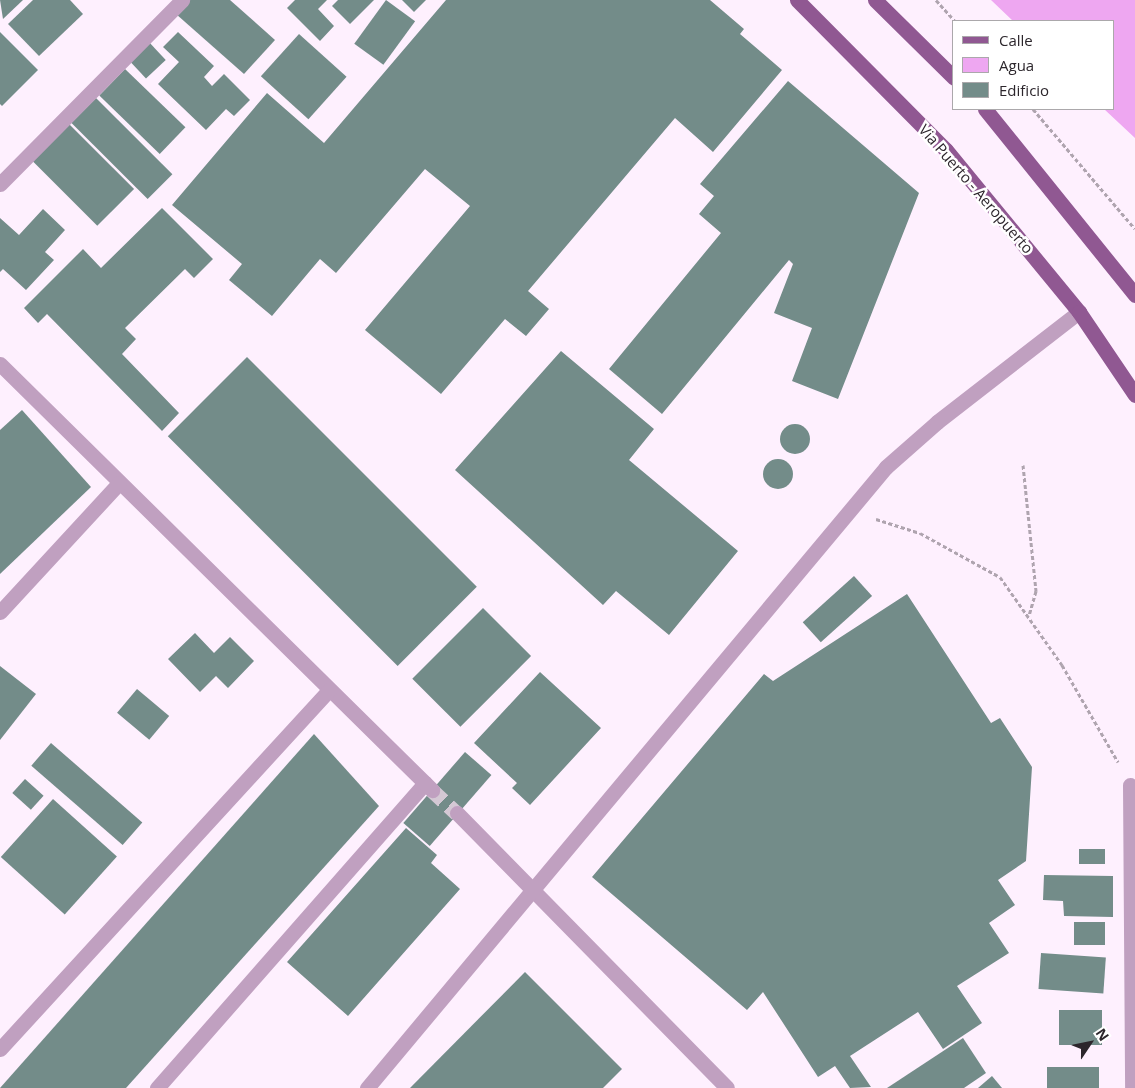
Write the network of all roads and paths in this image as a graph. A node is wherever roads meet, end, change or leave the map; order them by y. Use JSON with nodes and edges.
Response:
{"nodes":[{"id":1,"x":182,"y":0,"type":"edge"},
{"id":2,"x":797,"y":0,"type":"edge"},
{"id":3,"x":875,"y":0,"type":"edge"},
{"id":4,"x":936,"y":0,"type":"edge"},
{"id":5,"x":954,"y":20,"type":"edge"},
{"id":6,"x":952,"y":76,"type":"edge"},
{"id":7,"x":986,"y":110,"type":"edge"},
{"id":8,"x":1034,"y":110,"type":"edge"},
{"id":9,"x":0,"y":184,"type":"edge"},
{"id":10,"x":1135,"y":229,"type":"edge"},
{"id":11,"x":1135,"y":295,"type":"edge"},
{"id":12,"x":1079,"y":312,"type":"junction"},
{"id":13,"x":0,"y":364,"type":"edge"},
{"id":14,"x":1135,"y":395,"type":"edge"},
{"id":15,"x":1022,"y":465,"type":"dead end"},
{"id":16,"x":119,"y":483,"type":"junction"},
{"id":17,"x":848,"y":513,"type":"junction"},
{"id":18,"x":0,"y":612,"type":"edge"},
{"id":19,"x":1028,"y":615,"type":"junction"},
{"id":20,"x":329,"y":690,"type":"junction"},
{"id":21,"x":1130,"y":784,"type":"joint"},
{"id":22,"x":457,"y":813,"type":"tunnel mouth"},
{"id":23,"x":536,"y":890,"type":"junction"},
{"id":24,"x":0,"y":1049,"type":"edge"},
{"id":25,"x":157,"y":1088,"type":"edge"},
{"id":26,"x":367,"y":1088,"type":"edge"},
{"id":27,"x":727,"y":1088,"type":"edge"},
{"id":28,"x":1132,"y":1088,"type":"edge"}],
"edges":[{"from":1,"to":9,"type":"street"},
{"from":2,"to":12,"type":"main road","name":"Via Puerto - Aeropuerto"},
{"from":3,"to":6,"type":"main road"},
{"from":4,"to":5,"type":"path"},
{"from":7,"to":11,"type":"main road"},
{"from":8,"to":10,"type":"path"},
{"from":12,"to":14,"type":"main road","name":"Via Puerto - Aeropuerto"},
{"from":12,"to":17,"type":"street"},
{"from":13,"to":16,"type":"street"},
{"from":15,"to":19,"type":"path"},
{"from":16,"to":18,"type":"street"},
{"from":16,"to":20,"type":"street"},
{"from":17,"to":19,"type":"path"},
{"from":17,"to":23,"type":"street"},
{"from":19,"to":21,"type":"path"},
{"from":20,"to":24,"type":"street"},
{"from":20,"to":25,"type":"street"},
{"from":21,"to":28,"type":"street"},
{"from":22,"to":23,"type":"street"},
{"from":23,"to":26,"type":"street"},
{"from":23,"to":27,"type":"street"}]}
